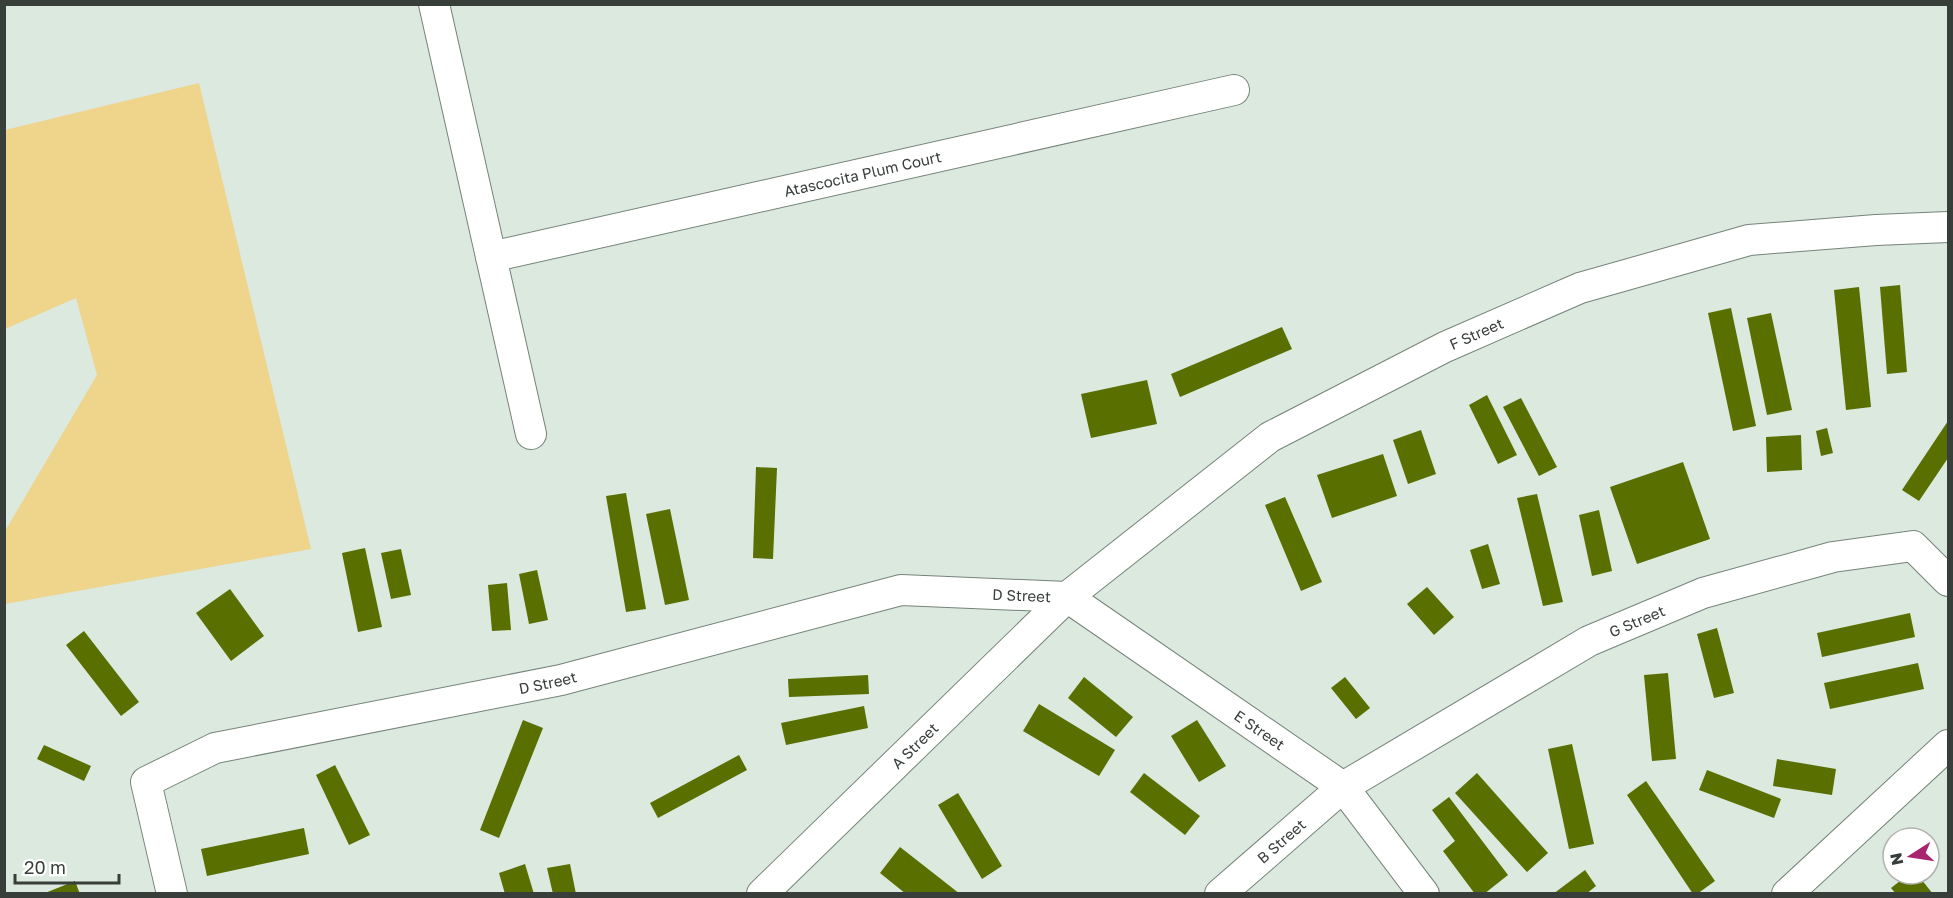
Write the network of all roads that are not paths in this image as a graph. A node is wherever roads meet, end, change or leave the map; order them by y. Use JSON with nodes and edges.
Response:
{"nodes":[{"id":1,"x":434,"y":4,"type":"edge"},
{"id":2,"x":1233,"y":90,"type":"dead end"},
{"id":3,"x":1948,"y":228,"type":"edge"},
{"id":4,"x":491,"y":257,"type":"junction"},
{"id":5,"x":531,"y":434,"type":"dead end"},
{"id":6,"x":1948,"y":581,"type":"edge"},
{"id":7,"x":1067,"y":597,"type":"junction"},
{"id":8,"x":1948,"y":745,"type":"edge"},
{"id":9,"x":1343,"y":787,"type":"junction"},
{"id":10,"x":172,"y":894,"type":"edge"},
{"id":11,"x":762,"y":894,"type":"edge"},
{"id":12,"x":1220,"y":894,"type":"edge"},
{"id":13,"x":1424,"y":894,"type":"edge"},
{"id":14,"x":1787,"y":894,"type":"edge"}],
"edges":[{"from":1,"to":4,"type":"street"},
{"from":2,"to":4,"type":"street","name":"Atascocita Plum Court"},
{"from":3,"to":7,"type":"street","name":"F Street"},
{"from":4,"to":5,"type":"street"},
{"from":6,"to":9,"type":"street","name":"G Street"},
{"from":7,"to":9,"type":"street","name":"E Street"},
{"from":7,"to":10,"type":"street","name":"D Street"},
{"from":7,"to":11,"type":"street","name":"A Street"},
{"from":8,"to":14,"type":"street"},
{"from":9,"to":12,"type":"street","name":"B Street"},
{"from":9,"to":13,"type":"street","name":"E Street"}]}
